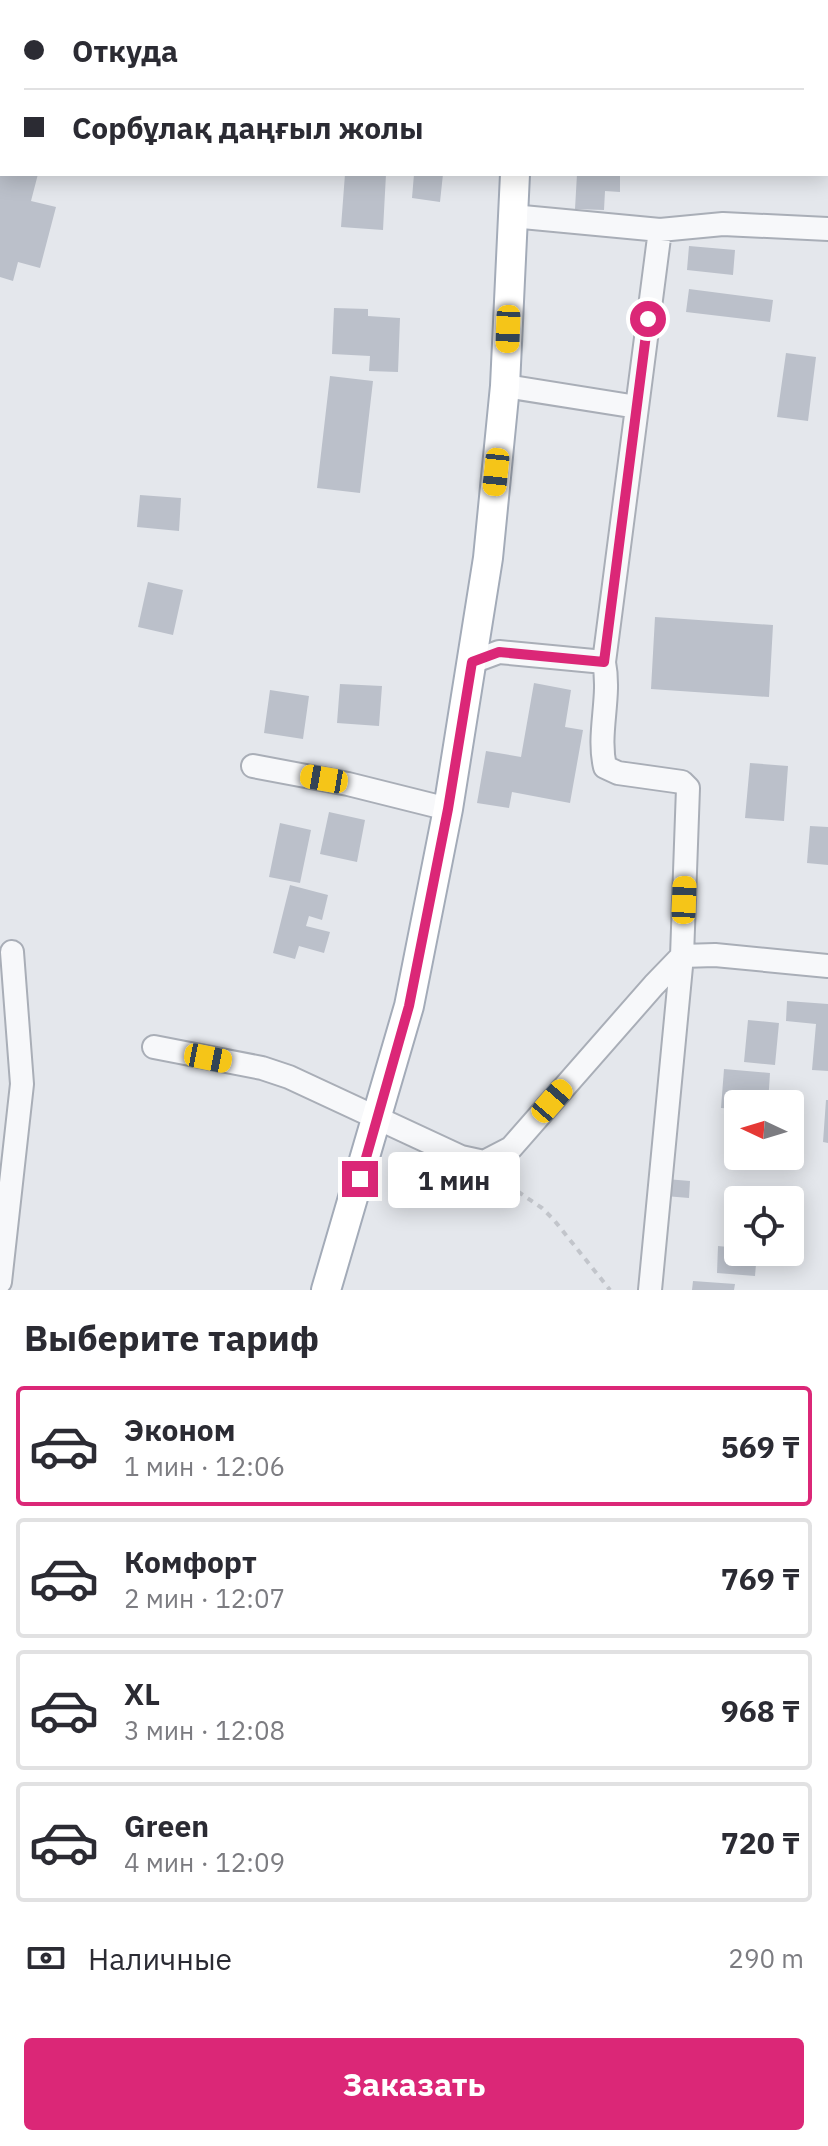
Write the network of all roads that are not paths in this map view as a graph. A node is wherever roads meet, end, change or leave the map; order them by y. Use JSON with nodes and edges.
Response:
{"nodes":[{"id":1,"x":515,"y":176,"type":"edge"},
{"id":2,"x":512,"y":216,"type":"junction"},
{"id":3,"x":828,"y":229,"type":"edge"},
{"id":4,"x":660,"y":230,"type":"junction"},
{"id":5,"x":505,"y":386,"type":"junction"},
{"id":6,"x":637,"y":407,"type":"junction"},
{"id":7,"x":472,"y":662,"type":"junction"},
{"id":8,"x":604,"y":662,"type":"junction"},
{"id":9,"x":253,"y":766,"type":"dead end"},
{"id":10,"x":448,"y":809,"type":"junction"},
{"id":11,"x":12,"y":952,"type":"dead end"},
{"id":12,"x":682,"y":956,"type":"junction"},
{"id":13,"x":828,"y":966,"type":"edge"},
{"id":14,"x":154,"y":1047,"type":"dead end"},
{"id":15,"x":377,"y":1117,"type":"junction"},
{"id":16,"x":0,"y":1282,"type":"edge"},
{"id":17,"x":326,"y":1290,"type":"edge"},
{"id":18,"x":650,"y":1290,"type":"edge"}],
"edges":[{"from":1,"to":2,"type":"main road"},
{"from":2,"to":4,"type":"street"},
{"from":2,"to":5,"type":"main road"},
{"from":3,"to":4,"type":"street"},
{"from":4,"to":6,"type":"street"},
{"from":5,"to":6,"type":"street"},
{"from":5,"to":7,"type":"main road"},
{"from":6,"to":8,"type":"street"},
{"from":7,"to":8,"type":"street"},
{"from":7,"to":10,"type":"main road"},
{"from":8,"to":12,"type":"street"},
{"from":9,"to":10,"type":"street"},
{"from":10,"to":15,"type":"main road"},
{"from":11,"to":16,"type":"street"},
{"from":12,"to":13,"type":"street"},
{"from":12,"to":15,"type":"street"},
{"from":12,"to":18,"type":"street"},
{"from":14,"to":15,"type":"street"},
{"from":15,"to":17,"type":"main road"}]}
